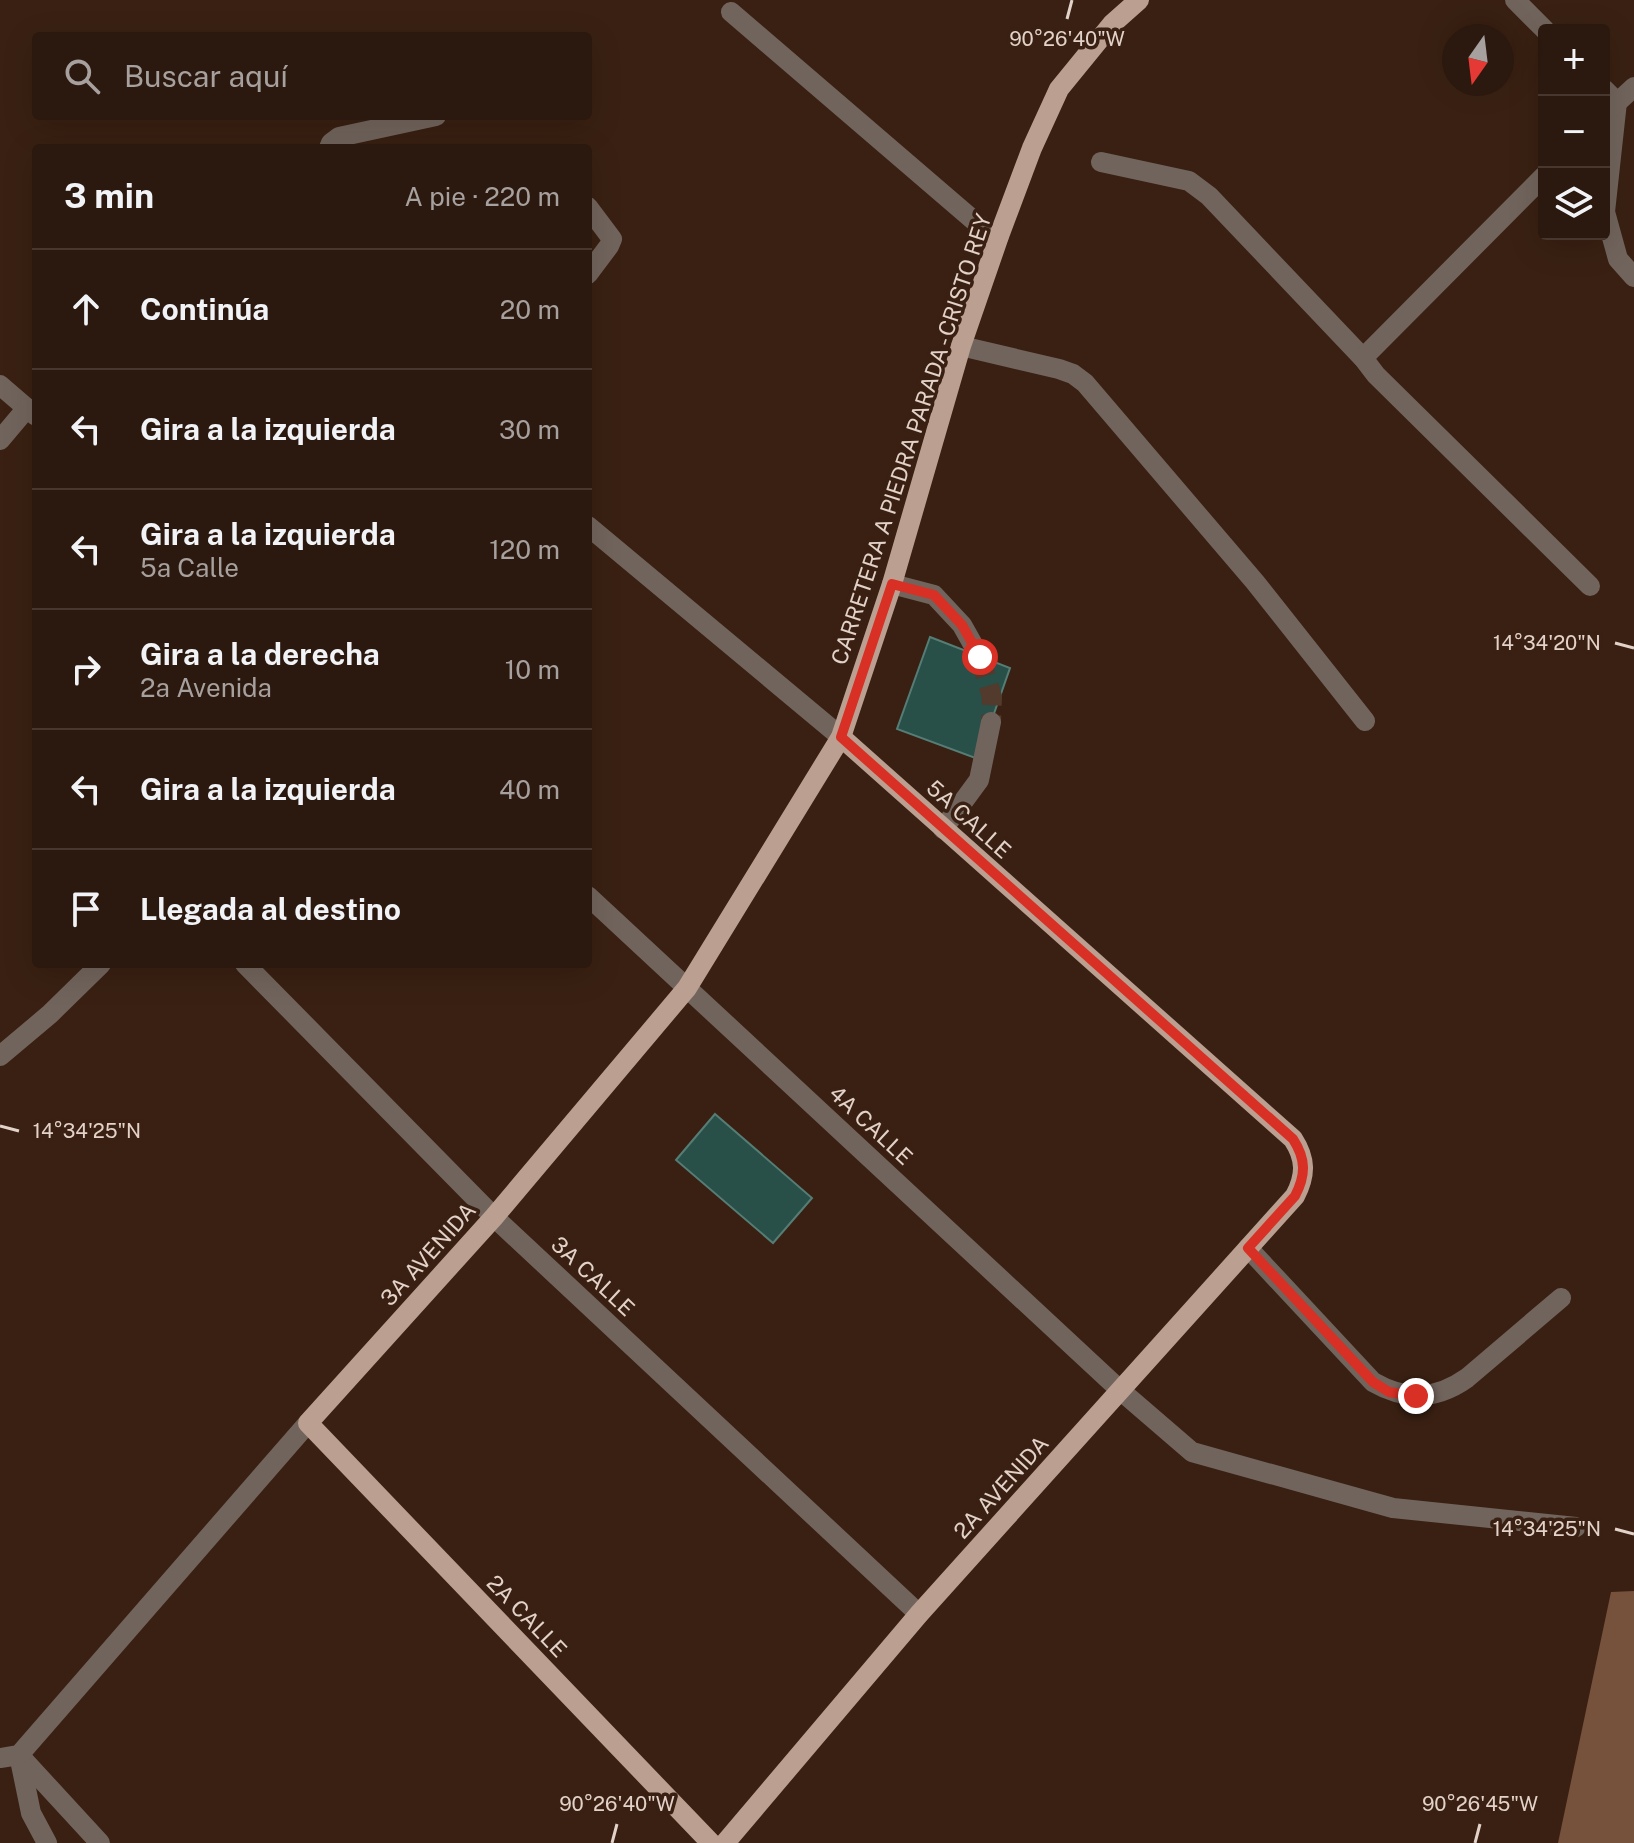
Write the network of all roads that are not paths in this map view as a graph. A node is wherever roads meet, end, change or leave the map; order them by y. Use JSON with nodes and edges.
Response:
{"nodes":[{"id":1,"x":1139,"y":0,"type":"edge"},
{"id":2,"x":1515,"y":0,"type":"edge"},
{"id":3,"x":731,"y":12,"type":"dead end"},
{"id":4,"x":1539,"y":24,"type":"edge"},
{"id":5,"x":1634,"y":87,"type":"edge"},
{"id":6,"x":1610,"y":101,"type":"edge"},
{"id":7,"x":418,"y":120,"type":"edge"},
{"id":8,"x":331,"y":144,"type":"edge"},
{"id":9,"x":1101,"y":162,"type":"dead end"},
{"id":10,"x":1606,"y":168,"type":"edge"},
{"id":11,"x":1538,"y":182,"type":"edge"},
{"id":12,"x":592,"y":212,"type":"edge"},
{"id":13,"x":999,"y":236,"type":"junction"},
{"id":14,"x":592,"y":269,"type":"edge"},
{"id":15,"x":1634,"y":277,"type":"edge"},
{"id":16,"x":961,"y":346,"type":"junction"},
{"id":17,"x":1363,"y":358,"type":"junction"},
{"id":18,"x":0,"y":385,"type":"edge"},
{"id":19,"x":31,"y":412,"type":"edge"},
{"id":20,"x":0,"y":440,"type":"edge"},
{"id":21,"x":592,"y":529,"type":"edge"},
{"id":22,"x":892,"y":584,"type":"junction"},
{"id":23,"x":1590,"y":586,"type":"dead end"},
{"id":24,"x":980,"y":657,"type":"tunnel mouth"},
{"id":25,"x":1365,"y":721,"type":"dead end"},
{"id":26,"x":991,"y":722,"type":"tunnel mouth"},
{"id":27,"x":841,"y":737,"type":"junction"},
{"id":28,"x":943,"y":829,"type":"junction"},
{"id":29,"x":592,"y":900,"type":"edge"},
{"id":30,"x":97,"y":968,"type":"edge"},
{"id":31,"x":249,"y":968,"type":"edge"},
{"id":32,"x":687,"y":988,"type":"junction"},
{"id":33,"x":0,"y":1056,"type":"edge"},
{"id":34,"x":1304,"y":1162,"type":"joint"},
{"id":35,"x":494,"y":1217,"type":"junction"},
{"id":36,"x":1248,"y":1248,"type":"junction"},
{"id":37,"x":1561,"y":1298,"type":"dead end"},
{"id":38,"x":1120,"y":1390,"type":"junction"},
{"id":39,"x":308,"y":1423,"type":"junction"},
{"id":40,"x":1576,"y":1527,"type":"dead end"},
{"id":41,"x":919,"y":1614,"type":"junction"},
{"id":42,"x":10,"y":1756,"type":"edge"},
{"id":43,"x":47,"y":1843,"type":"edge"},
{"id":44,"x":100,"y":1843,"type":"edge"},
{"id":45,"x":711,"y":1843,"type":"edge"},
{"id":46,"x":725,"y":1843,"type":"edge"}],
"edges":[{"from":1,"to":13,"type":"main road","name":"CARRETERA A PIEDRA PARADA - CRISTO REY"},
{"from":2,"to":4,"type":"street"},
{"from":3,"to":13,"type":"street"},
{"from":5,"to":6,"type":"street"},
{"from":7,"to":8,"type":"street"},
{"from":9,"to":17,"type":"street"},
{"from":10,"to":15,"type":"street"},
{"from":11,"to":17,"type":"street"},
{"from":12,"to":14,"type":"street"},
{"from":13,"to":16,"type":"main road","name":"CARRETERA A PIEDRA PARADA - CRISTO REY"},
{"from":16,"to":22,"type":"main road","name":"CARRETERA A PIEDRA PARADA - CRISTO REY"},
{"from":16,"to":25,"type":"street"},
{"from":17,"to":23,"type":"street"},
{"from":18,"to":19,"type":"street"},
{"from":19,"to":20,"type":"street"},
{"from":21,"to":27,"type":"street","name":"5A CALLE"},
{"from":22,"to":24,"type":"street"},
{"from":22,"to":27,"type":"main road","name":"CARRETERA A PIEDRA PARADA - CRISTO REY"},
{"from":26,"to":28,"type":"street"},
{"from":27,"to":28,"type":"main road","name":"5A CALLE"},
{"from":27,"to":32,"type":"main road","name":"3A AVENIDA"},
{"from":28,"to":34,"type":"main road","name":"5A CALLE"},
{"from":29,"to":32,"type":"street","name":"4A CALLE"},
{"from":30,"to":33,"type":"street"},
{"from":31,"to":35,"type":"street","name":"3A CALLE"},
{"from":32,"to":35,"type":"main road","name":"3A AVENIDA"},
{"from":32,"to":38,"type":"street","name":"4A CALLE"},
{"from":34,"to":36,"type":"main road","name":"2A AVENIDA"},
{"from":35,"to":39,"type":"main road","name":"3A AVENIDA"},
{"from":35,"to":41,"type":"street","name":"3A CALLE"},
{"from":36,"to":37,"type":"street"},
{"from":36,"to":38,"type":"main road","name":"2A AVENIDA"},
{"from":38,"to":40,"type":"street","name":"4A CALLE"},
{"from":38,"to":41,"type":"main road","name":"2A AVENIDA"},
{"from":39,"to":42,"type":"street","name":"3A AVENIDA"},
{"from":39,"to":45,"type":"main road","name":"2A CALLE"},
{"from":41,"to":46,"type":"main road","name":"2A AVENIDA"},
{"from":42,"to":43,"type":"street"},
{"from":42,"to":44,"type":"street"}]}
